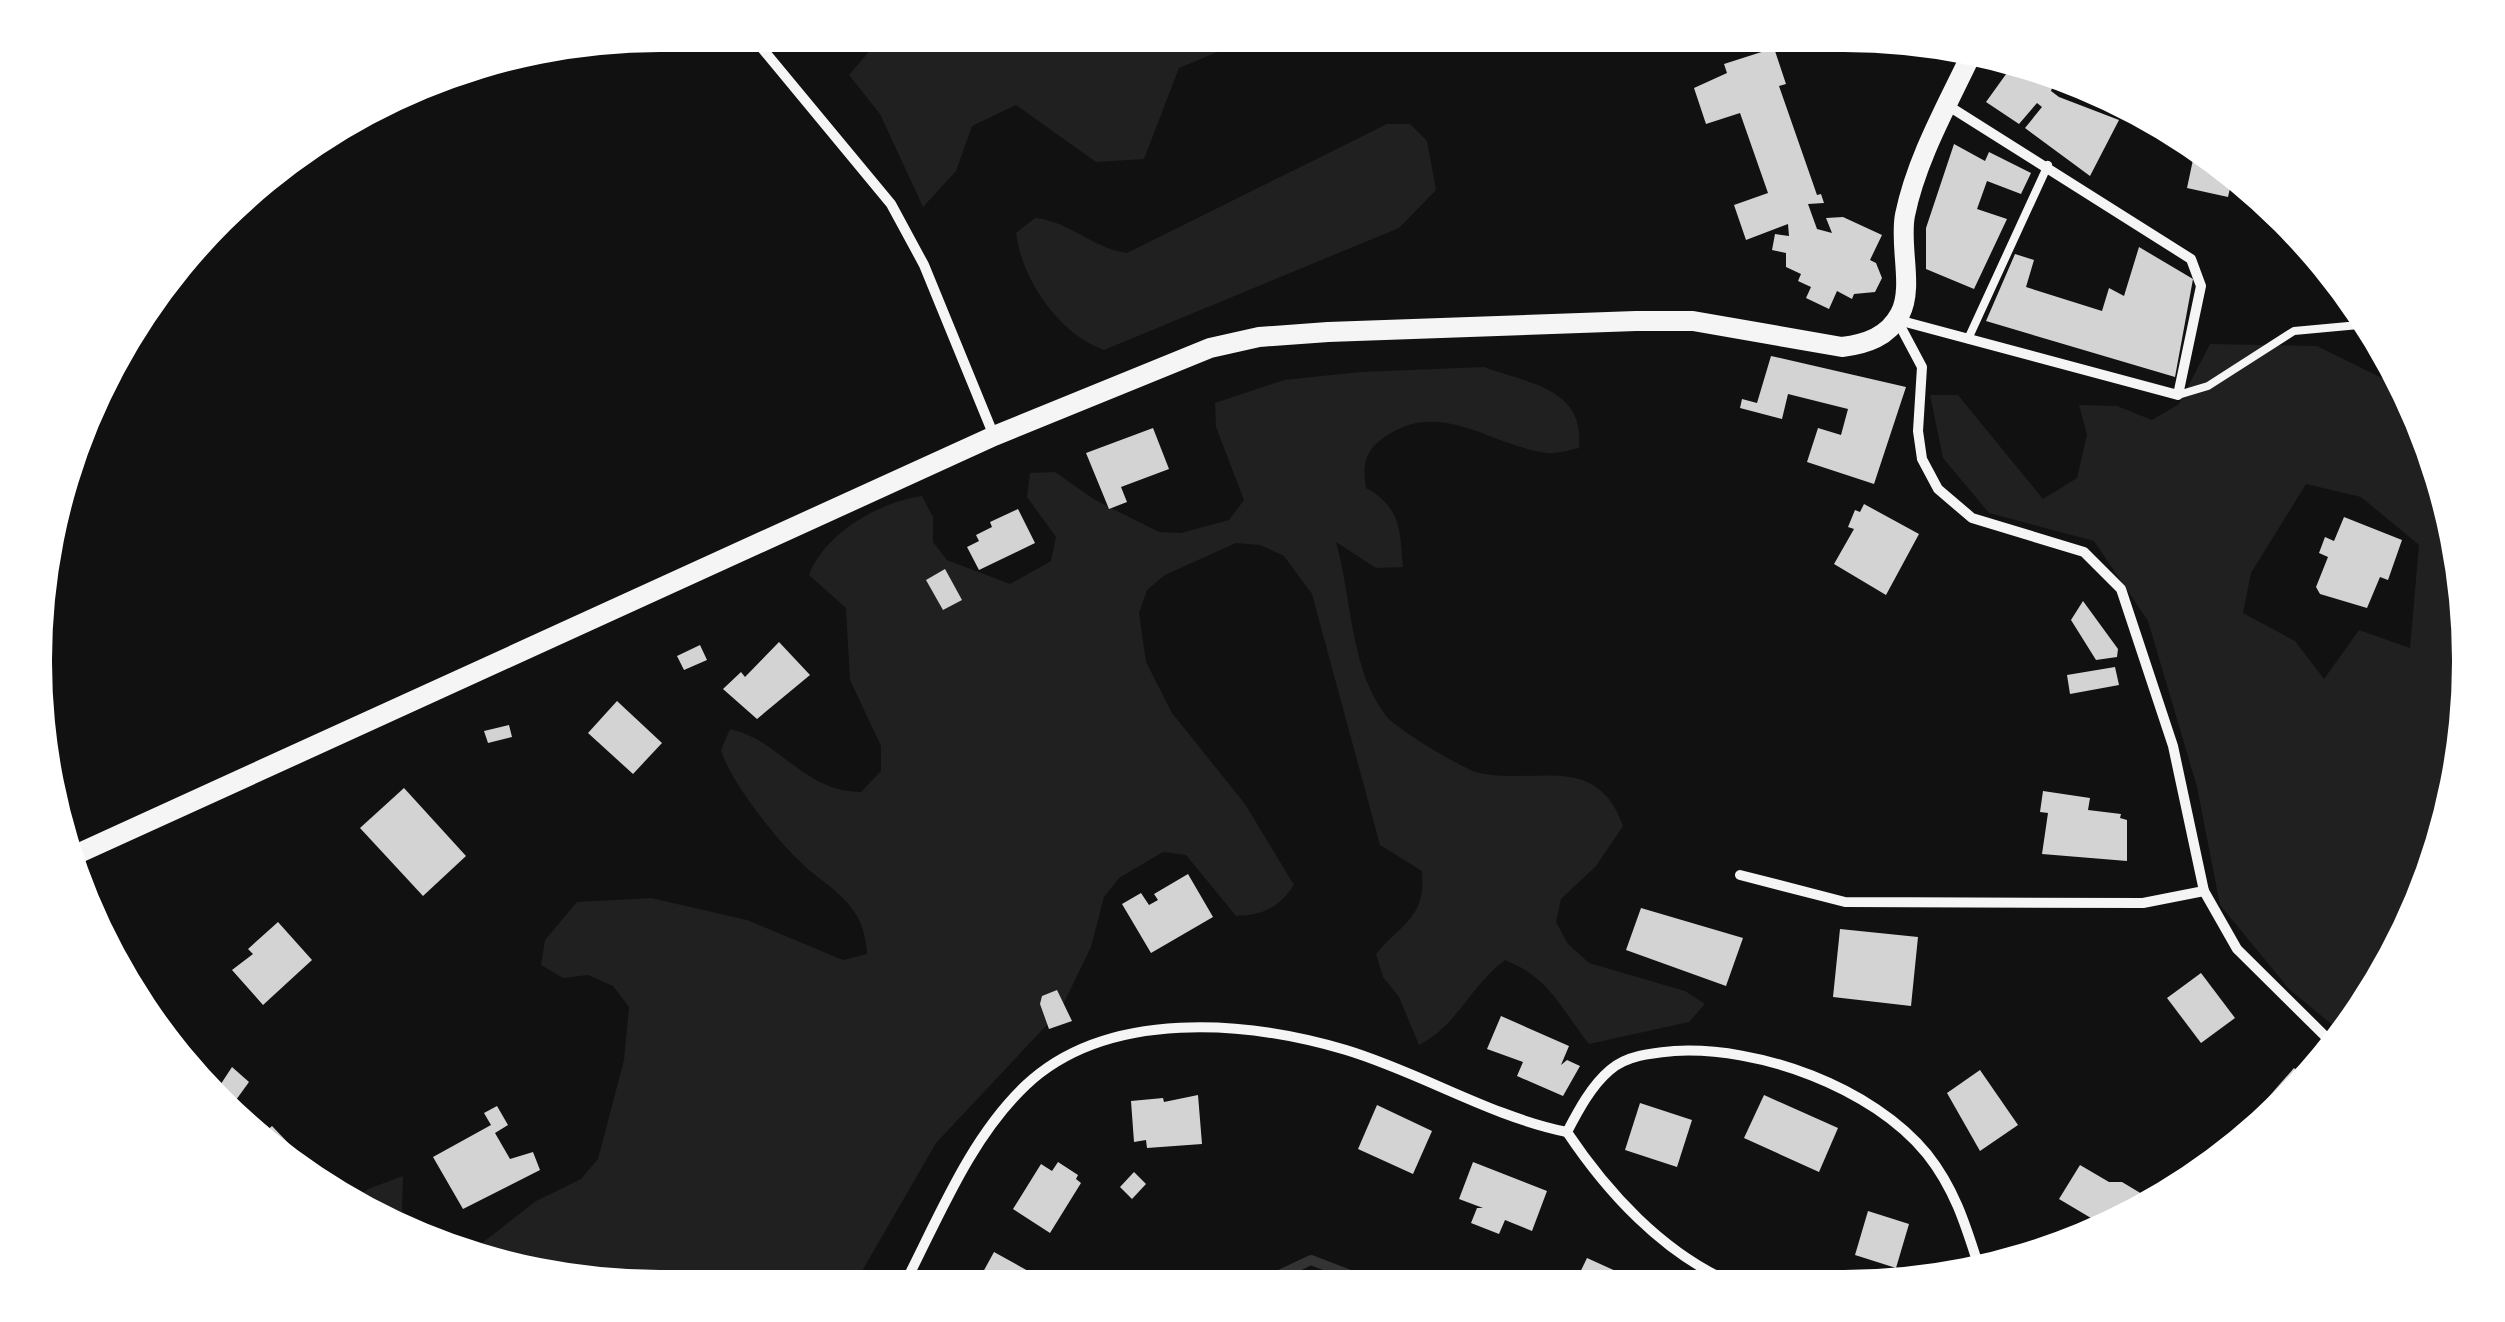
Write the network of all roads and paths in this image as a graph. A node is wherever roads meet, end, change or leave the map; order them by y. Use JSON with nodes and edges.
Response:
{"nodes":[{"id":1,"x":765,"y":52,"type":"edge"},
{"id":2,"x":1966,"y":65,"type":"edge"},
{"id":3,"x":1946,"y":105,"type":"junction"},
{"id":4,"x":2048,"y":165,"type":"junction"},
{"id":5,"x":1897,"y":320,"type":"junction"},
{"id":6,"x":2352,"y":326,"type":"edge"},
{"id":7,"x":1968,"y":339,"type":"junction"},
{"id":8,"x":2178,"y":395,"type":"junction"},
{"id":9,"x":994,"y":436,"type":"junction"},
{"id":10,"x":83,"y":851,"type":"edge"},
{"id":11,"x":1740,"y":876,"type":"dead end"},
{"id":12,"x":2204,"y":891,"type":"junction"},
{"id":13,"x":2324,"y":1035,"type":"edge"},
{"id":14,"x":1567,"y":1132,"type":"junction"},
{"id":15,"x":1977,"y":1255,"type":"edge"},
{"id":16,"x":912,"y":1270,"type":"edge"},
{"id":17,"x":1710,"y":1270,"type":"edge"}],
"edges":[{"from":1,"to":9,"type":"street"},
{"from":2,"to":3,"type":"main road"},
{"from":3,"to":4,"type":"street"},
{"from":3,"to":5,"type":"main road"},
{"from":4,"to":7,"type":"lane"},
{"from":4,"to":8,"type":"street"},
{"from":5,"to":7,"type":"street"},
{"from":5,"to":9,"type":"main road"},
{"from":5,"to":12,"type":"street"},
{"from":6,"to":8,"type":"lane"},
{"from":7,"to":8,"type":"street"},
{"from":9,"to":10,"type":"main road"},
{"from":11,"to":12,"type":"street"},
{"from":12,"to":13,"type":"street"},
{"from":14,"to":15,"type":"street"},
{"from":14,"to":16,"type":"street"},
{"from":14,"to":17,"type":"street"}]}
